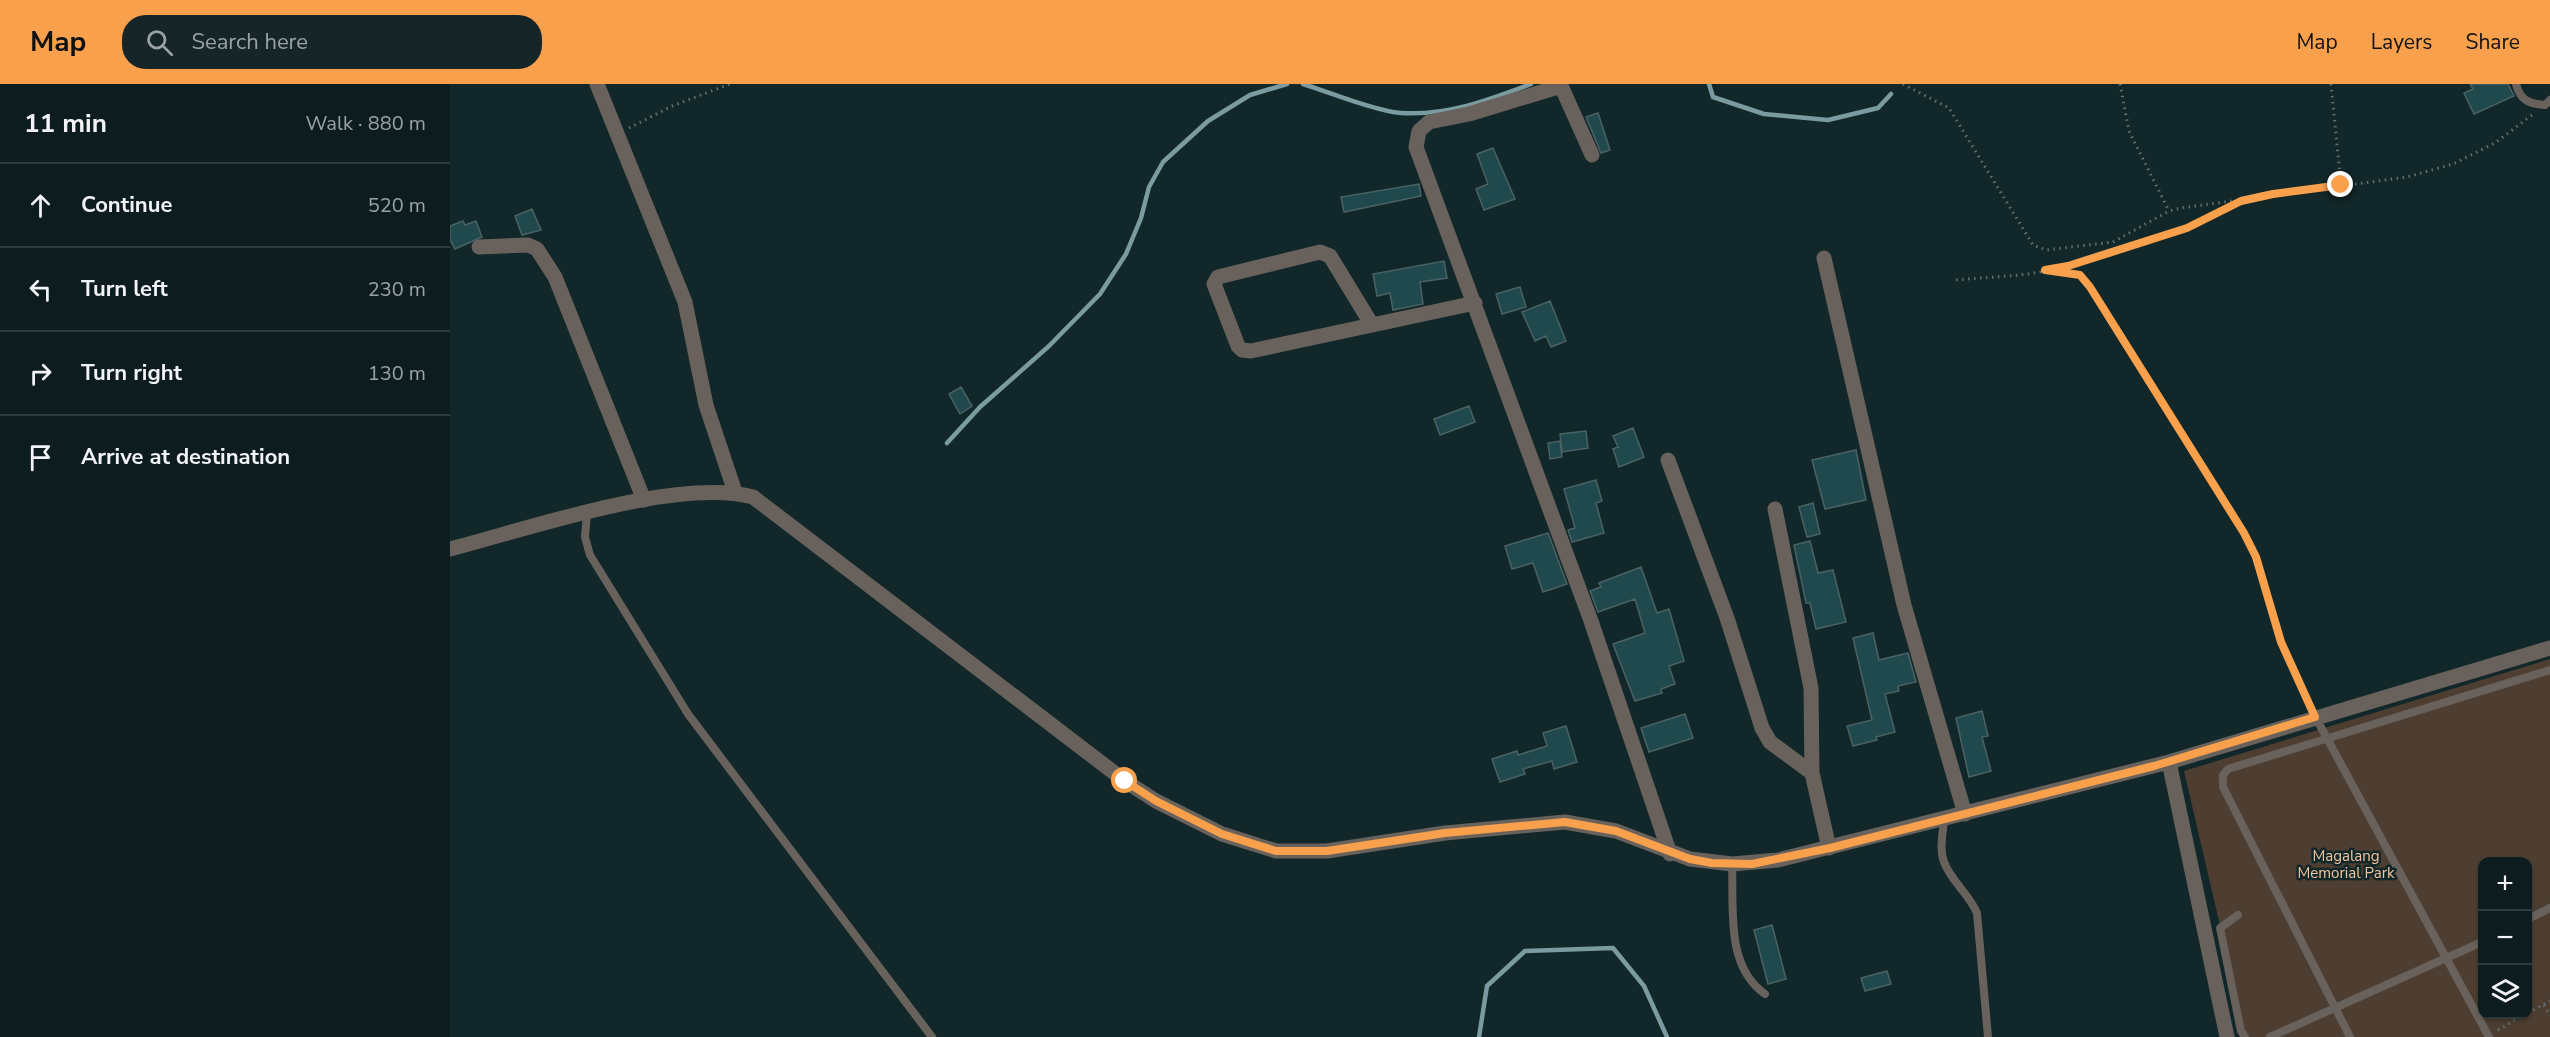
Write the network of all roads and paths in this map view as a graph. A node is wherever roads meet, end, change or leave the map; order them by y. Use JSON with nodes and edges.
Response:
{"nodes":[{"id":1,"x":597,"y":84,"type":"edge"},
{"id":2,"x":730,"y":84,"type":"edge"},
{"id":3,"x":1903,"y":84,"type":"edge"},
{"id":4,"x":2120,"y":84,"type":"edge"},
{"id":5,"x":2331,"y":84,"type":"edge"},
{"id":6,"x":2516,"y":84,"type":"edge"},
{"id":7,"x":2548,"y":103,"type":"edge"},
{"id":8,"x":616,"y":132,"type":"junction"},
{"id":9,"x":1592,"y":155,"type":"dead end"},
{"id":10,"x":2341,"y":185,"type":"junction"},
{"id":11,"x":2241,"y":201,"type":"junction"},
{"id":12,"x":2169,"y":211,"type":"junction"},
{"id":13,"x":479,"y":247,"type":"dead end"},
{"id":14,"x":1824,"y":258,"type":"dead end"},
{"id":15,"x":2045,"y":270,"type":"junction"},
{"id":16,"x":1956,"y":280,"type":"dead end"},
{"id":17,"x":1475,"y":303,"type":"junction"},
{"id":18,"x":1372,"y":325,"type":"junction"},
{"id":19,"x":1668,"y":460,"type":"dead end"},
{"id":20,"x":735,"y":492,"type":"junction"},
{"id":21,"x":644,"y":500,"type":"junction"},
{"id":22,"x":1776,"y":509,"type":"dead end"},
{"id":23,"x":587,"y":513,"type":"junction"},
{"id":24,"x":450,"y":549,"type":"edge"},
{"id":25,"x":2550,"y":648,"type":"edge"},
{"id":26,"x":2550,"y":670,"type":"edge"},
{"id":27,"x":2315,"y":717,"type":"junction"},
{"id":28,"x":2327,"y":737,"type":"junction"},
{"id":29,"x":2169,"y":762,"type":"junction"},
{"id":30,"x":1812,"y":773,"type":"junction"},
{"id":31,"x":1965,"y":814,"type":"junction"},
{"id":32,"x":1944,"y":819,"type":"junction"},
{"id":33,"x":1830,"y":848,"type":"junction"},
{"id":34,"x":1670,"y":854,"type":"junction"},
{"id":35,"x":1732,"y":864,"type":"junction"},
{"id":36,"x":2550,"y":908,"type":"edge"},
{"id":37,"x":2238,"y":915,"type":"dead end"},
{"id":38,"x":2532,"y":917,"type":"edge"},
{"id":39,"x":2478,"y":944,"type":"edge"},
{"id":40,"x":2448,"y":959,"type":"junction"},
{"id":41,"x":1765,"y":994,"type":"dead end"},
{"id":42,"x":2550,"y":1001,"type":"edge"},
{"id":43,"x":2544,"y":1005,"type":"junction"},
{"id":44,"x":2336,"y":1008,"type":"junction"},
{"id":45,"x":2532,"y":1011,"type":"edge"},
{"id":46,"x":2550,"y":1016,"type":"edge"},
{"id":47,"x":2518,"y":1019,"type":"edge"},
{"id":48,"x":2489,"y":1036,"type":"edge"},
{"id":49,"x":932,"y":1037,"type":"edge"},
{"id":50,"x":1988,"y":1037,"type":"edge"},
{"id":51,"x":2227,"y":1037,"type":"edge"},
{"id":52,"x":2245,"y":1037,"type":"edge"},
{"id":53,"x":2270,"y":1037,"type":"edge"},
{"id":54,"x":2350,"y":1037,"type":"edge"}],
"edges":[{"from":1,"to":8,"type":"street"},
{"from":2,"to":8,"type":"path"},
{"from":3,"to":12,"type":"path"},
{"from":4,"to":12,"type":"path"},
{"from":5,"to":10,"type":"path"},
{"from":6,"to":7,"type":"lane"},
{"from":7,"to":10,"type":"path"},
{"from":8,"to":20,"type":"street"},
{"from":9,"to":17,"type":"street"},
{"from":10,"to":11,"type":"path"},
{"from":11,"to":12,"type":"path"},
{"from":11,"to":15,"type":"path"},
{"from":13,"to":21,"type":"street"},
{"from":14,"to":31,"type":"street"},
{"from":15,"to":16,"type":"path"},
{"from":15,"to":27,"type":"path"},
{"from":17,"to":18,"type":"street"},
{"from":17,"to":34,"type":"street"},
{"from":18,"to":18,"type":"street"},
{"from":19,"to":30,"type":"street"},
{"from":20,"to":21,"type":"street"},
{"from":20,"to":34,"type":"street"},
{"from":21,"to":23,"type":"street"},
{"from":22,"to":30,"type":"street"},
{"from":23,"to":24,"type":"street"},
{"from":23,"to":49,"type":"lane"},
{"from":25,"to":27,"type":"street"},
{"from":26,"to":28,"type":"lane"},
{"from":27,"to":28,"type":"lane"},
{"from":27,"to":29,"type":"street"},
{"from":28,"to":40,"type":"lane"},
{"from":28,"to":44,"type":"lane"},
{"from":29,"to":31,"type":"street"},
{"from":29,"to":51,"type":"street"},
{"from":30,"to":33,"type":"street"},
{"from":31,"to":32,"type":"street"},
{"from":32,"to":33,"type":"street"},
{"from":32,"to":50,"type":"lane"},
{"from":33,"to":35,"type":"street"},
{"from":34,"to":35,"type":"street"},
{"from":35,"to":41,"type":"lane"},
{"from":36,"to":38,"type":"lane"},
{"from":37,"to":52,"type":"lane"},
{"from":39,"to":40,"type":"lane"},
{"from":40,"to":44,"type":"lane"},
{"from":40,"to":48,"type":"lane"},
{"from":42,"to":43,"type":"path"},
{"from":43,"to":45,"type":"path"},
{"from":43,"to":46,"type":"path"},
{"from":44,"to":53,"type":"lane"},
{"from":44,"to":54,"type":"lane"},
{"from":47,"to":48,"type":"path"}]}
